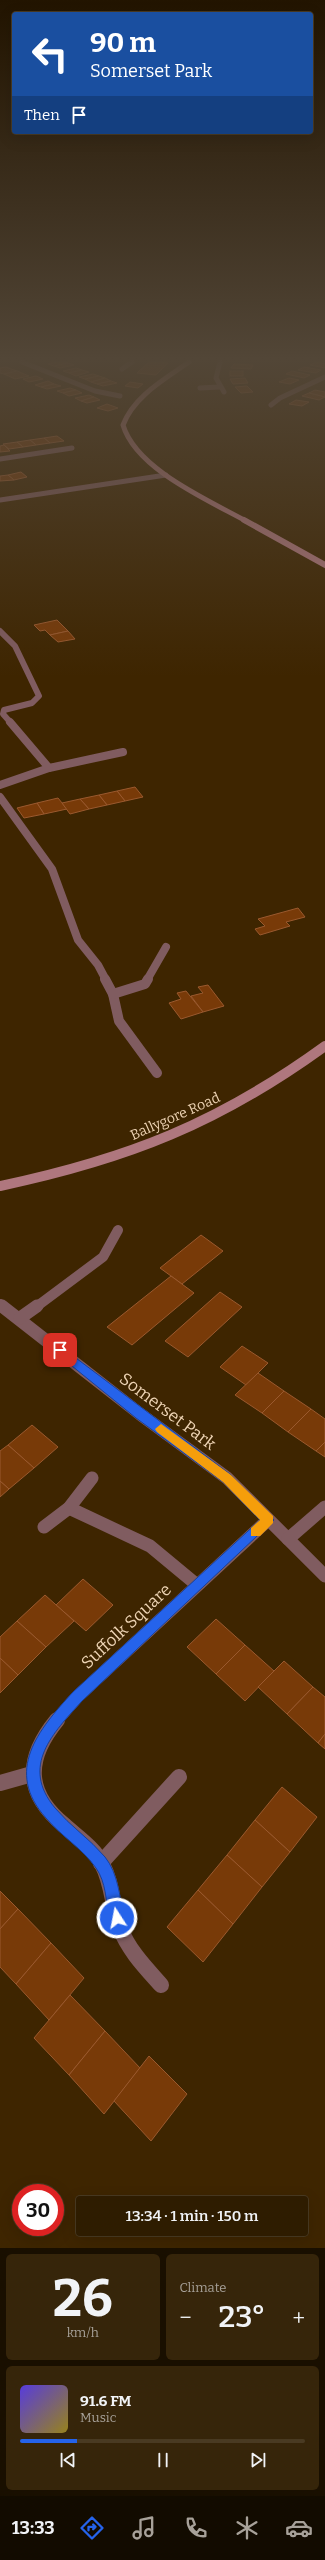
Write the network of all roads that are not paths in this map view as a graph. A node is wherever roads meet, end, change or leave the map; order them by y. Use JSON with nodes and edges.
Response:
{"nodes":[{"id":1,"x":157,"y":467,"type":"edge"},
{"id":2,"x":166,"y":475,"type":"junction"},
{"id":3,"x":0,"y":500,"type":"edge"},
{"id":4,"x":325,"y":565,"type":"edge"},
{"id":5,"x":0,"y":631,"type":"edge"},
{"id":6,"x":123,"y":752,"type":"dead end"},
{"id":7,"x":48,"y":768,"type":"junction"},
{"id":8,"x":0,"y":785,"type":"edge"},
{"id":9,"x":0,"y":797,"type":"edge"},
{"id":10,"x":166,"y":947,"type":"dead end"},
{"id":11,"x":113,"y":994,"type":"junction"},
{"id":12,"x":325,"y":1046,"type":"edge"},
{"id":13,"x":158,"y":1073,"type":"dead end"},
{"id":14,"x":0,"y":1186,"type":"edge"},
{"id":15,"x":118,"y":1230,"type":"dead end"},
{"id":16,"x":0,"y":1304,"type":"edge"},
{"id":17,"x":20,"y":1318,"type":"junction"},
{"id":18,"x":92,"y":1478,"type":"dead end"},
{"id":19,"x":325,"y":1507,"type":"edge"},
{"id":20,"x":69,"y":1508,"type":"junction"},
{"id":21,"x":268,"y":1520,"type":"junction"},
{"id":22,"x":44,"y":1527,"type":"dead end"},
{"id":23,"x":288,"y":1539,"type":"junction"},
{"id":24,"x":325,"y":1576,"type":"edge"},
{"id":25,"x":197,"y":1585,"type":"junction"},
{"id":26,"x":32,"y":1774,"type":"junction"},
{"id":27,"x":179,"y":1777,"type":"dead end"},
{"id":28,"x":0,"y":1783,"type":"edge"},
{"id":29,"x":101,"y":1863,"type":"junction"},
{"id":30,"x":161,"y":1985,"type":"dead end"}],
"edges":[{"from":1,"to":2,"type":"street"},
{"from":2,"to":3,"type":"street"},
{"from":2,"to":4,"type":"street"},
{"from":5,"to":7,"type":"street"},
{"from":6,"to":7,"type":"street"},
{"from":7,"to":8,"type":"street"},
{"from":9,"to":11,"type":"street"},
{"from":10,"to":11,"type":"street"},
{"from":11,"to":13,"type":"street"},
{"from":12,"to":14,"type":"street","name":"Ballygore Road"},
{"from":15,"to":17,"type":"street"},
{"from":16,"to":17,"type":"street","name":"Somerset Park"},
{"from":17,"to":21,"type":"street","name":"Somerset Park"},
{"from":18,"to":20,"type":"street"},
{"from":19,"to":23,"type":"street"},
{"from":20,"to":22,"type":"street"},
{"from":20,"to":25,"type":"street"},
{"from":21,"to":23,"type":"street","name":"Somerset Park"},
{"from":21,"to":25,"type":"street","name":"Suffolk Square"},
{"from":23,"to":24,"type":"street","name":"Somerset Park"},
{"from":25,"to":26,"type":"street","name":"Suffolk Square"},
{"from":26,"to":28,"type":"street"},
{"from":26,"to":29,"type":"street","name":"Suffolk Square"},
{"from":27,"to":29,"type":"street"},
{"from":29,"to":30,"type":"street","name":"Suffolk Square"}]}
